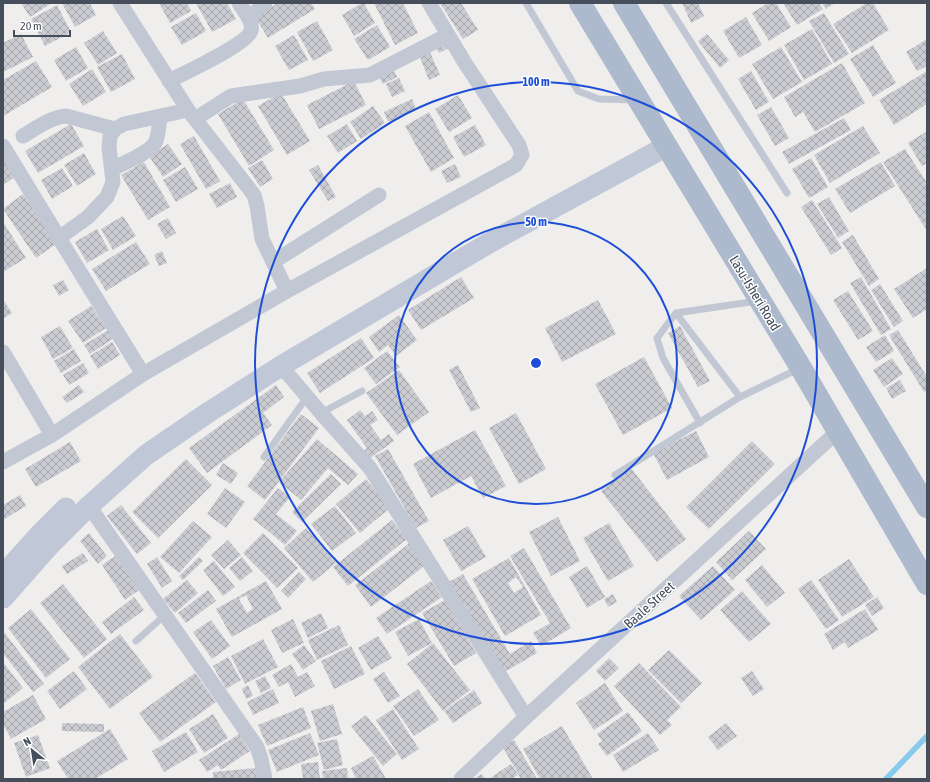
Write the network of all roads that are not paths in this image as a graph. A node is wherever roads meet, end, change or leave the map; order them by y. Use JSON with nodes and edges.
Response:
{"nodes":[{"id":1,"x":120,"y":3,"type":"edge"},
{"id":2,"x":239,"y":3,"type":"edge"},
{"id":3,"x":265,"y":3,"type":"edge"},
{"id":4,"x":429,"y":3,"type":"edge"},
{"id":5,"x":526,"y":3,"type":"edge"},
{"id":6,"x":580,"y":3,"type":"edge"},
{"id":7,"x":624,"y":3,"type":"edge"},
{"id":8,"x":666,"y":3,"type":"edge"},
{"id":9,"x":249,"y":18,"type":"junction"},
{"id":10,"x":448,"y":35,"type":"junction"},
{"id":11,"x":169,"y":81,"type":"junction"},
{"id":12,"x":639,"y":101,"type":"junction"},
{"id":13,"x":191,"y":114,"type":"junction"},
{"id":14,"x":160,"y":116,"type":"junction"},
{"id":15,"x":115,"y":129,"type":"junction"},
{"id":16,"x":23,"y":136,"type":"dead end"},
{"id":17,"x":663,"y":140,"type":"junction"},
{"id":18,"x":3,"y":146,"type":"edge"},
{"id":19,"x":112,"y":169,"type":"junction"},
{"id":20,"x":787,"y":193,"type":"dead end"},
{"id":21,"x":379,"y":195,"type":"dead end"},
{"id":22,"x":58,"y":238,"type":"junction"},
{"id":23,"x":273,"y":262,"type":"junction"},
{"id":24,"x":287,"y":291,"type":"junction"},
{"id":25,"x":759,"y":301,"type":"junction"},
{"id":26,"x":676,"y":313,"type":"junction"},
{"id":27,"x":3,"y":352,"type":"edge"},
{"id":28,"x":281,"y":366,"type":"junction"},
{"id":29,"x":801,"y":368,"type":"junction"},
{"id":30,"x":143,"y":374,"type":"junction"},
{"id":31,"x":362,"y":391,"type":"dead end"},
{"id":32,"x":307,"y":397,"type":"junction"},
{"id":33,"x":740,"y":397,"type":"junction"},
{"id":34,"x":321,"y":413,"type":"junction"},
{"id":35,"x":700,"y":423,"type":"junction"},
{"id":36,"x":838,"y":431,"type":"junction"},
{"id":37,"x":52,"y":435,"type":"junction"},
{"id":38,"x":264,"y":457,"type":"dead end"},
{"id":39,"x":3,"y":462,"type":"edge"},
{"id":40,"x":615,"y":475,"type":"dead end"},
{"id":41,"x":88,"y":506,"type":"junction"},
{"id":42,"x":927,"y":507,"type":"edge"},
{"id":43,"x":3,"y":575,"type":"edge"},
{"id":44,"x":927,"y":584,"type":"edge"},
{"id":45,"x":3,"y":598,"type":"edge"},
{"id":46,"x":165,"y":615,"type":"junction"},
{"id":47,"x":136,"y":641,"type":"dead end"},
{"id":48,"x":526,"y":717,"type":"junction"},
{"id":49,"x":265,"y":779,"type":"edge"},
{"id":50,"x":461,"y":779,"type":"edge"}],
"edges":[{"from":1,"to":11,"type":"street"},
{"from":2,"to":9,"type":"street"},
{"from":3,"to":9,"type":"street"},
{"from":4,"to":10,"type":"street"},
{"from":5,"to":12,"type":"lane"},
{"from":6,"to":12,"type":"main road","name":"Lasu-Isheri Road"},
{"from":7,"to":42,"type":"main road"},
{"from":8,"to":20,"type":"lane"},
{"from":9,"to":11,"type":"street"},
{"from":10,"to":13,"type":"street"},
{"from":10,"to":24,"type":"street"},
{"from":11,"to":13,"type":"street"},
{"from":12,"to":17,"type":"main road","name":"Lasu-Isheri Road"},
{"from":13,"to":14,"type":"street"},
{"from":13,"to":23,"type":"street"},
{"from":14,"to":15,"type":"street"},
{"from":14,"to":19,"type":"street"},
{"from":15,"to":16,"type":"street"},
{"from":15,"to":19,"type":"street"},
{"from":17,"to":25,"type":"main road","name":"Lasu-Isheri Road"},
{"from":17,"to":28,"type":"street"},
{"from":17,"to":43,"type":"street"},
{"from":18,"to":22,"type":"street"},
{"from":19,"to":22,"type":"street"},
{"from":21,"to":23,"type":"street"},
{"from":22,"to":30,"type":"street"},
{"from":23,"to":24,"type":"street"},
{"from":24,"to":30,"type":"street"},
{"from":25,"to":26,"type":"lane"},
{"from":25,"to":29,"type":"main road","name":"Lasu-Isheri Road"},
{"from":26,"to":33,"type":"lane"},
{"from":26,"to":35,"type":"lane"},
{"from":27,"to":37,"type":"street"},
{"from":28,"to":32,"type":"street"},
{"from":28,"to":41,"type":"street"},
{"from":29,"to":33,"type":"lane"},
{"from":29,"to":36,"type":"main road","name":"Lasu-Isheri Road"},
{"from":30,"to":37,"type":"street"},
{"from":31,"to":34,"type":"lane"},
{"from":32,"to":34,"type":"street"},
{"from":32,"to":38,"type":"lane"},
{"from":33,"to":35,"type":"lane"},
{"from":34,"to":48,"type":"street"},
{"from":35,"to":40,"type":"lane"},
{"from":36,"to":44,"type":"main road","name":"Lasu-Isheri Road"},
{"from":36,"to":48,"type":"street","name":"Baale Street"},
{"from":37,"to":39,"type":"street"},
{"from":41,"to":45,"type":"street"},
{"from":41,"to":46,"type":"street"},
{"from":46,"to":47,"type":"lane"},
{"from":46,"to":49,"type":"street"},
{"from":48,"to":50,"type":"street","name":"Baale Street"}]}
